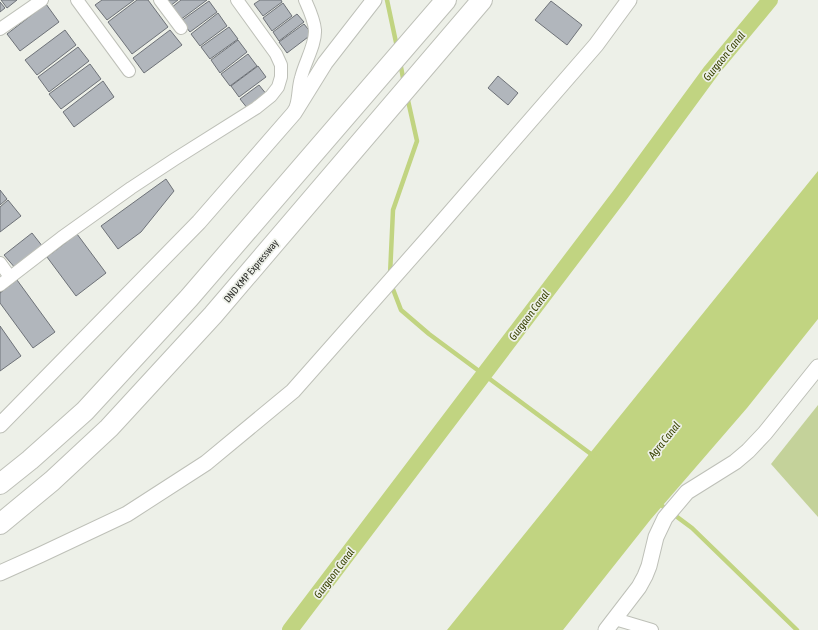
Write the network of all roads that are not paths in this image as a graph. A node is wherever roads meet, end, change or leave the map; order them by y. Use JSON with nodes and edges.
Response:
{"nodes":[{"id":1,"x":42,"y":0,"type":"edge"},
{"id":2,"x":77,"y":0,"type":"edge"},
{"id":3,"x":160,"y":0,"type":"edge"},
{"id":4,"x":237,"y":0,"type":"edge"},
{"id":5,"x":300,"y":0,"type":"edge"},
{"id":6,"x":305,"y":0,"type":"edge"},
{"id":7,"x":374,"y":0,"type":"edge"},
{"id":8,"x":482,"y":0,"type":"edge"},
{"id":9,"x":629,"y":0,"type":"edge"},
{"id":10,"x":441,"y":6,"type":"edge"},
{"id":11,"x":311,"y":14,"type":"junction"},
{"id":12,"x":180,"y":28,"type":"dead end"},
{"id":13,"x":0,"y":29,"type":"edge"},
{"id":14,"x":130,"y":71,"type":"dead end"},
{"id":15,"x":294,"y":113,"type":"junction"},
{"id":16,"x":0,"y":263,"type":"edge"},
{"id":17,"x":10,"y":277,"type":"junction"},
{"id":18,"x":0,"y":285,"type":"edge"},
{"id":19,"x":818,"y":367,"type":"edge"},
{"id":20,"x":0,"y":425,"type":"edge"},
{"id":21,"x":0,"y":484,"type":"edge"},
{"id":22,"x":0,"y":524,"type":"edge"},
{"id":23,"x":0,"y":573,"type":"edge"},
{"id":24,"x":611,"y":624,"type":"edge"},
{"id":25,"x":652,"y":630,"type":"edge"}],
"edges":[{"from":1,"to":13,"type":"street"},
{"from":2,"to":14,"type":"street"},
{"from":3,"to":12,"type":"street"},
{"from":4,"to":17,"type":"street"},
{"from":5,"to":11,"type":"street"},
{"from":6,"to":11,"type":"street"},
{"from":7,"to":15,"type":"street"},
{"from":8,"to":22,"type":"highway","name":"DND KMP Expressway"},
{"from":9,"to":23,"type":"street"},
{"from":10,"to":21,"type":"highway"},
{"from":11,"to":15,"type":"street"},
{"from":15,"to":20,"type":"street"},
{"from":16,"to":17,"type":"street"},
{"from":17,"to":18,"type":"street"},
{"from":19,"to":24,"type":"street"},
{"from":24,"to":25,"type":"street"}]}
